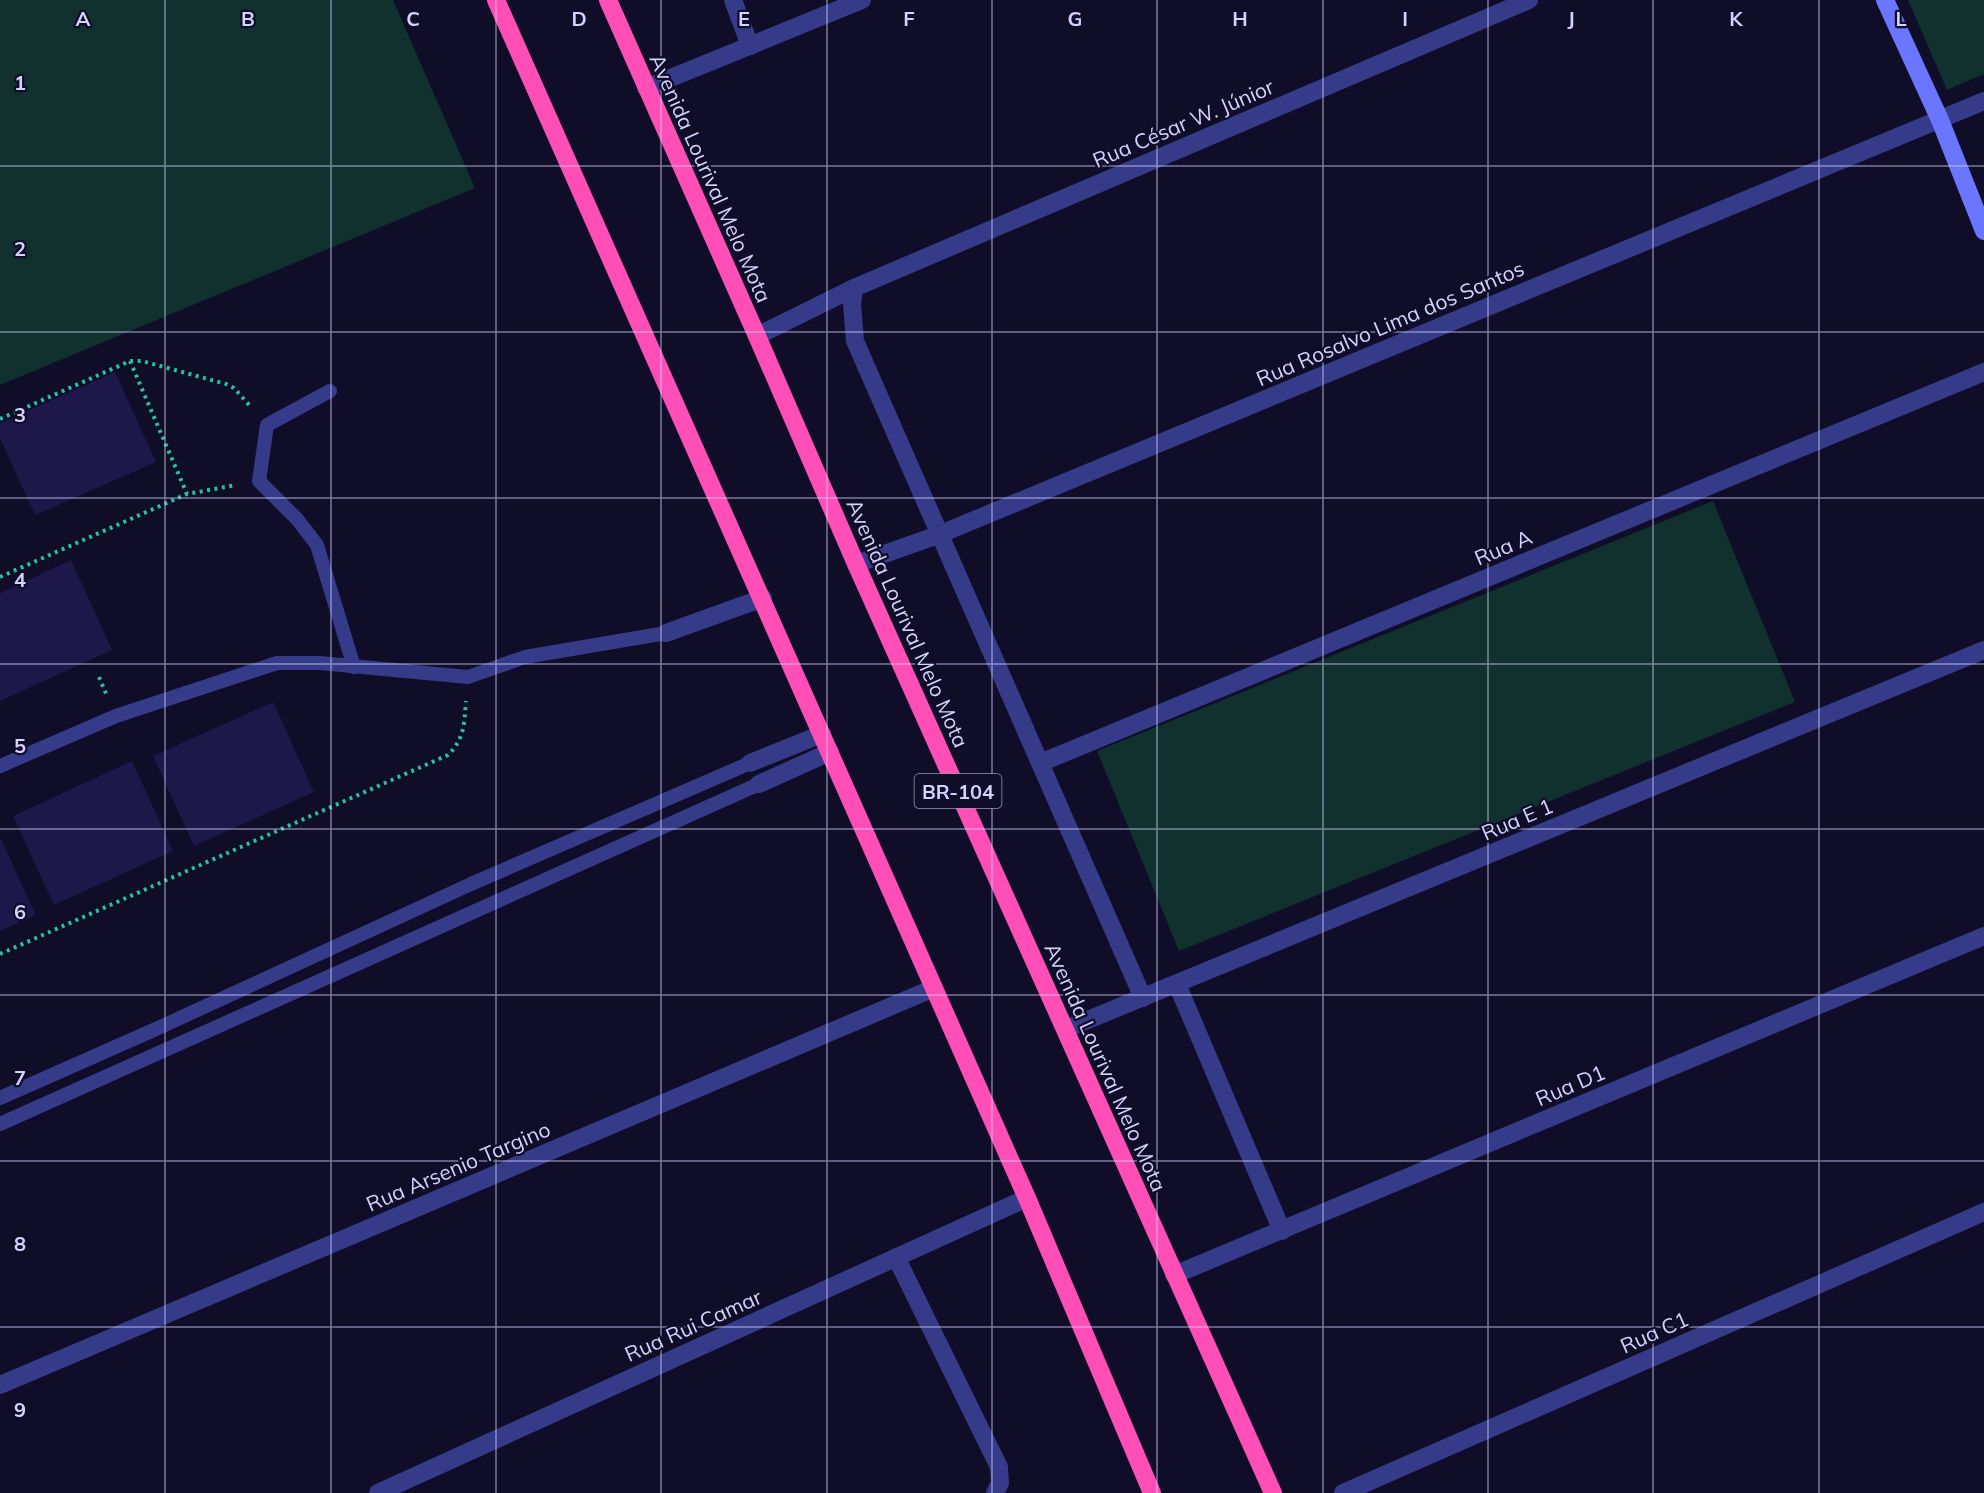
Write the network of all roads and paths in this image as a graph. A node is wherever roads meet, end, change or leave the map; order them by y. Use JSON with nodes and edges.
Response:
{"nodes":[{"id":1,"x":496,"y":0,"type":"edge"},
{"id":2,"x":608,"y":0,"type":"edge"},
{"id":3,"x":733,"y":0,"type":"edge"},
{"id":4,"x":862,"y":0,"type":"edge"},
{"id":5,"x":1529,"y":0,"type":"edge"},
{"id":6,"x":1885,"y":0,"type":"edge"},
{"id":7,"x":750,"y":46,"type":"junction"},
{"id":8,"x":646,"y":88,"type":"junction"},
{"id":9,"x":1984,"y":101,"type":"edge"},
{"id":10,"x":1940,"y":120,"type":"junction"},
{"id":11,"x":1984,"y":231,"type":"edge"},
{"id":12,"x":854,"y":288,"type":"junction"},
{"id":13,"x":757,"y":336,"type":"junction"},
{"id":14,"x":130,"y":361,"type":"junction"},
{"id":15,"x":1984,"y":372,"type":"edge"},
{"id":16,"x":330,"y":391,"type":"dead end"},
{"id":17,"x":0,"y":419,"type":"edge"},
{"id":18,"x":267,"y":426,"type":"junction"},
{"id":19,"x":259,"y":481,"type":"junction"},
{"id":20,"x":187,"y":494,"type":"junction"},
{"id":21,"x":938,"y":535,"type":"junction"},
{"id":22,"x":856,"y":564,"type":"junction"},
{"id":23,"x":0,"y":577,"type":"edge"},
{"id":24,"x":763,"y":598,"type":"junction"},
{"id":25,"x":666,"y":633,"type":"joint"},
{"id":26,"x":1984,"y":650,"type":"edge"},
{"id":27,"x":354,"y":667,"type":"junction"},
{"id":28,"x":468,"y":676,"type":"junction"},
{"id":29,"x":822,"y":734,"type":"junction"},
{"id":30,"x":830,"y":752,"type":"junction"},
{"id":31,"x":750,"y":763,"type":"joint"},
{"id":32,"x":1040,"y":763,"type":"junction"},
{"id":33,"x":0,"y":766,"type":"edge"},
{"id":34,"x":759,"y":784,"type":"joint"},
{"id":35,"x":1984,"y":936,"type":"edge"},
{"id":36,"x":0,"y":954,"type":"edge"},
{"id":37,"x":1177,"y":984,"type":"junction"},
{"id":38,"x":934,"y":988,"type":"junction"},
{"id":39,"x":1143,"y":998,"type":"junction"},
{"id":40,"x":1066,"y":1029,"type":"junction"},
{"id":41,"x":0,"y":1098,"type":"edge"},
{"id":42,"x":0,"y":1124,"type":"edge"},
{"id":43,"x":1028,"y":1198,"type":"junction"},
{"id":44,"x":1984,"y":1212,"type":"edge"},
{"id":45,"x":1282,"y":1231,"type":"junction"},
{"id":46,"x":896,"y":1257,"type":"junction"},
{"id":47,"x":1174,"y":1275,"type":"junction"},
{"id":48,"x":0,"y":1385,"type":"edge"},
{"id":49,"x":1376,"y":1486,"type":"edge"},
{"id":50,"x":378,"y":1493,"type":"edge"},
{"id":51,"x":995,"y":1493,"type":"edge"},
{"id":52,"x":1152,"y":1493,"type":"edge"},
{"id":53,"x":1273,"y":1493,"type":"edge"},
{"id":54,"x":1343,"y":1493,"type":"edge"}],
"edges":[{"from":1,"to":24,"type":"highway"},
{"from":2,"to":8,"type":"highway","name":"Avenida Lourival Melo Mota","number":"BR-104"},
{"from":3,"to":7,"type":"street"},
{"from":4,"to":7,"type":"street"},
{"from":5,"to":12,"type":"street","name":"Rua César W. Júnior"},
{"from":6,"to":10,"type":"street"},
{"from":7,"to":8,"type":"street"},
{"from":8,"to":13,"type":"highway","name":"Avenida Lourival Melo Mota","number":"BR-104"},
{"from":9,"to":10,"type":"street","name":"Rua Rosalvo Lima dos Santos"},
{"from":10,"to":11,"type":"street"},
{"from":10,"to":21,"type":"street","name":"Rua Rosalvo Lima dos Santos"},
{"from":12,"to":13,"type":"street","name":"Rua César W. Júnior"},
{"from":12,"to":21,"type":"street"},
{"from":13,"to":22,"type":"highway","name":"Avenida Lourival Melo Mota","number":"BR-104"},
{"from":14,"to":17,"type":"path"},
{"from":14,"to":18,"type":"path"},
{"from":14,"to":20,"type":"path"},
{"from":15,"to":32,"type":"street","name":"Rua A"},
{"from":16,"to":18,"type":"lane"},
{"from":18,"to":19,"type":"lane"},
{"from":19,"to":20,"type":"path"},
{"from":19,"to":27,"type":"lane"},
{"from":20,"to":23,"type":"path"},
{"from":21,"to":22,"type":"street","name":"Rua Rosalvo Lima dos Santos"},
{"from":21,"to":32,"type":"street"},
{"from":22,"to":40,"type":"highway","name":"Avenida Lourival Melo Mota","number":"BR-104"},
{"from":24,"to":25,"type":"street"},
{"from":24,"to":29,"type":"highway"},
{"from":25,"to":28,"type":"lane"},
{"from":26,"to":37,"type":"street","name":"Rua E 1"},
{"from":27,"to":28,"type":"lane"},
{"from":27,"to":33,"type":"lane"},
{"from":28,"to":36,"type":"path"},
{"from":29,"to":30,"type":"highway"},
{"from":29,"to":31,"type":"street"},
{"from":30,"to":34,"type":"street"},
{"from":30,"to":38,"type":"highway"},
{"from":31,"to":41,"type":"lane"},
{"from":32,"to":39,"type":"street"},
{"from":34,"to":42,"type":"lane"},
{"from":35,"to":45,"type":"street","name":"Rua D1"},
{"from":37,"to":39,"type":"street","name":"Rua E 1"},
{"from":37,"to":45,"type":"street"},
{"from":38,"to":43,"type":"highway"},
{"from":38,"to":48,"type":"street","name":"Rua Arsenio Targino"},
{"from":39,"to":40,"type":"street","name":"Rua E 1"},
{"from":40,"to":47,"type":"highway","name":"Avenida Lourival Melo Mota","number":"BR-104"},
{"from":43,"to":46,"type":"street","name":"Rua Rui Camar"},
{"from":43,"to":52,"type":"highway"},
{"from":44,"to":49,"type":"street","name":"Rua C1"},
{"from":45,"to":47,"type":"street","name":"Rua D1"},
{"from":46,"to":50,"type":"street","name":"Rua Rui Camar"},
{"from":46,"to":51,"type":"street"},
{"from":47,"to":53,"type":"highway","name":"Avenida Lourival Melo Mota","number":"BR-104"},
{"from":49,"to":54,"type":"street","name":"Rua C1"}]}
